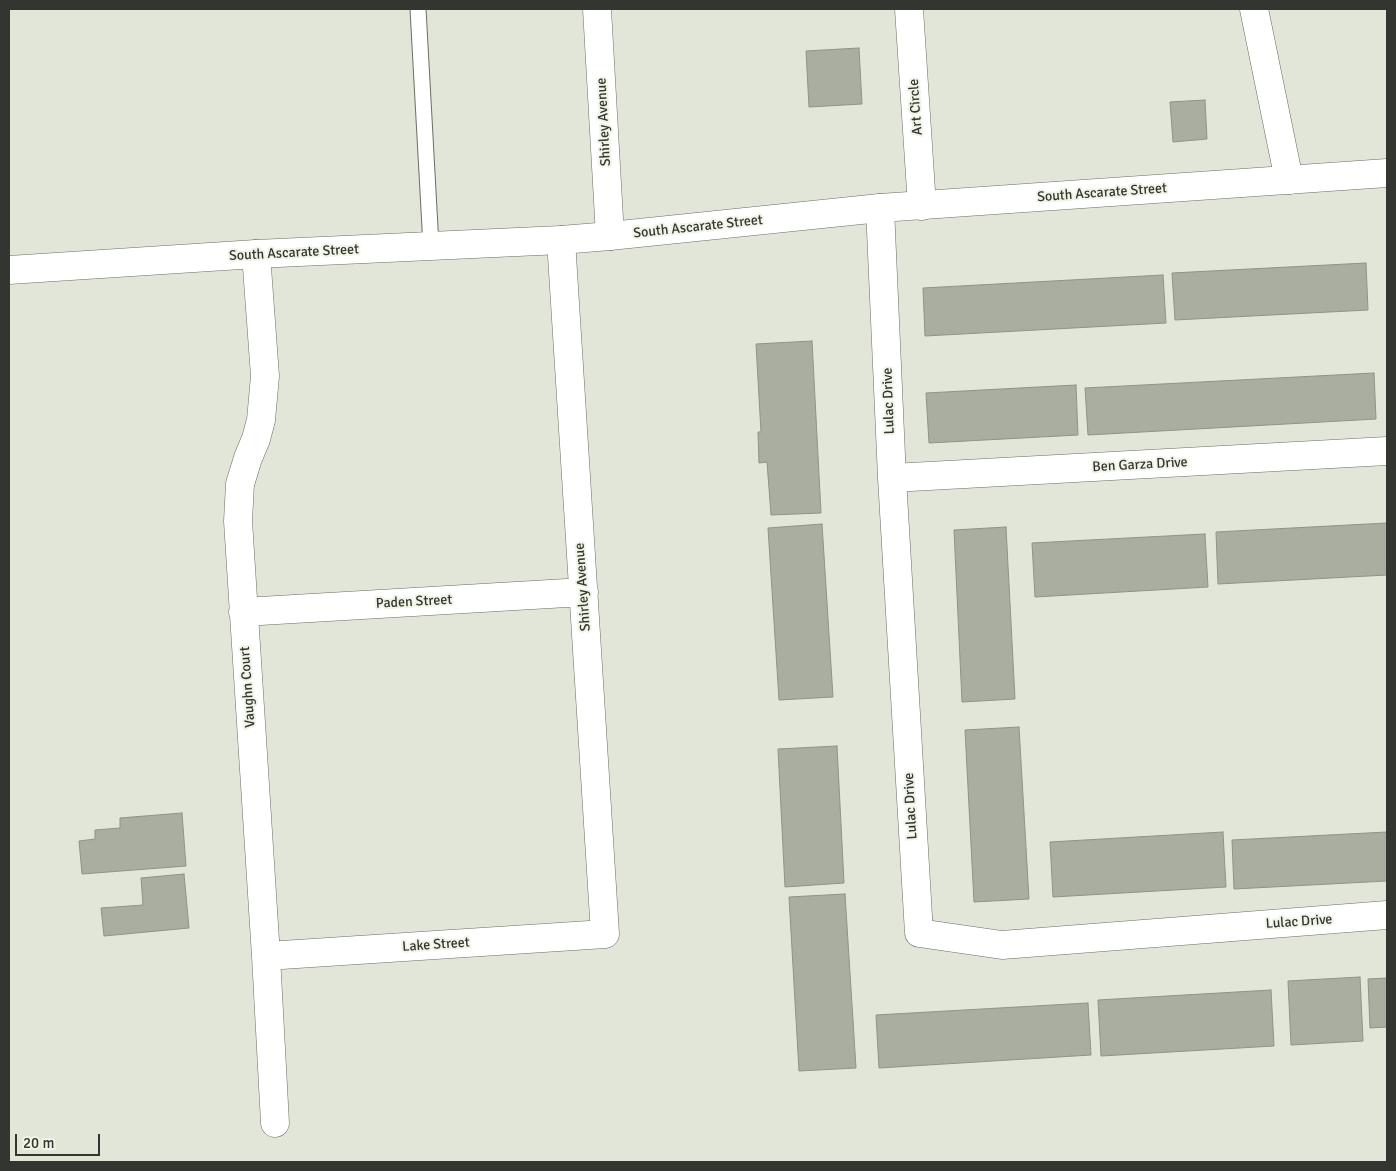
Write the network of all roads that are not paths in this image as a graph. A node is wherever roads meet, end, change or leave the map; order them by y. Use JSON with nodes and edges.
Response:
{"nodes":[{"id":1,"x":418,"y":9,"type":"edge"},
{"id":2,"x":597,"y":9,"type":"edge"},
{"id":3,"x":910,"y":9,"type":"edge"},
{"id":4,"x":1254,"y":9,"type":"edge"},
{"id":5,"x":1387,"y":173,"type":"edge"},
{"id":6,"x":1289,"y":180,"type":"junction"},
{"id":7,"x":922,"y":206,"type":"junction"},
{"id":8,"x":880,"y":208,"type":"junction"},
{"id":9,"x":610,"y":236,"type":"junction"},
{"id":10,"x":561,"y":240,"type":"junction"},
{"id":11,"x":431,"y":246,"type":"junction"},
{"id":12,"x":256,"y":254,"type":"junction"},
{"id":13,"x":9,"y":270,"type":"edge"},
{"id":14,"x":1387,"y":451,"type":"edge"},
{"id":15,"x":892,"y":478,"type":"junction"},
{"id":16,"x":584,"y":592,"type":"junction"},
{"id":17,"x":243,"y":612,"type":"junction"},
{"id":18,"x":1387,"y":915,"type":"edge"},
{"id":19,"x":606,"y":934,"type":"joint"},
{"id":20,"x":266,"y":956,"type":"junction"},
{"id":21,"x":275,"y":1123,"type":"dead end"}],
"edges":[{"from":1,"to":11,"type":"lane"},
{"from":2,"to":9,"type":"street","name":"Shirley Avenue"},
{"from":3,"to":7,"type":"street","name":"Art Circle"},
{"from":4,"to":6,"type":"street"},
{"from":5,"to":6,"type":"street","name":"South Ascarate Street"},
{"from":6,"to":7,"type":"street","name":"South Ascarate Street"},
{"from":7,"to":8,"type":"street","name":"South Ascarate Street"},
{"from":8,"to":9,"type":"street","name":"South Ascarate Street"},
{"from":8,"to":15,"type":"street","name":"Lulac Drive"},
{"from":9,"to":10,"type":"street","name":"South Ascarate Street"},
{"from":10,"to":11,"type":"street","name":"South Ascarate Street"},
{"from":10,"to":16,"type":"street","name":"Shirley Avenue"},
{"from":11,"to":12,"type":"street","name":"South Ascarate Street"},
{"from":12,"to":13,"type":"street","name":"South Ascarate Street"},
{"from":12,"to":17,"type":"street","name":"Vaughn Court"},
{"from":14,"to":15,"type":"street","name":"Ben Garza Drive"},
{"from":15,"to":18,"type":"street","name":"Lulac Drive"},
{"from":16,"to":17,"type":"street","name":"Paden Street"},
{"from":16,"to":19,"type":"street","name":"Shirley Avenue"},
{"from":17,"to":20,"type":"street","name":"Vaughn Court"},
{"from":19,"to":20,"type":"street","name":"Lake Street"},
{"from":20,"to":21,"type":"street","name":"Vaughn Court"}]}
